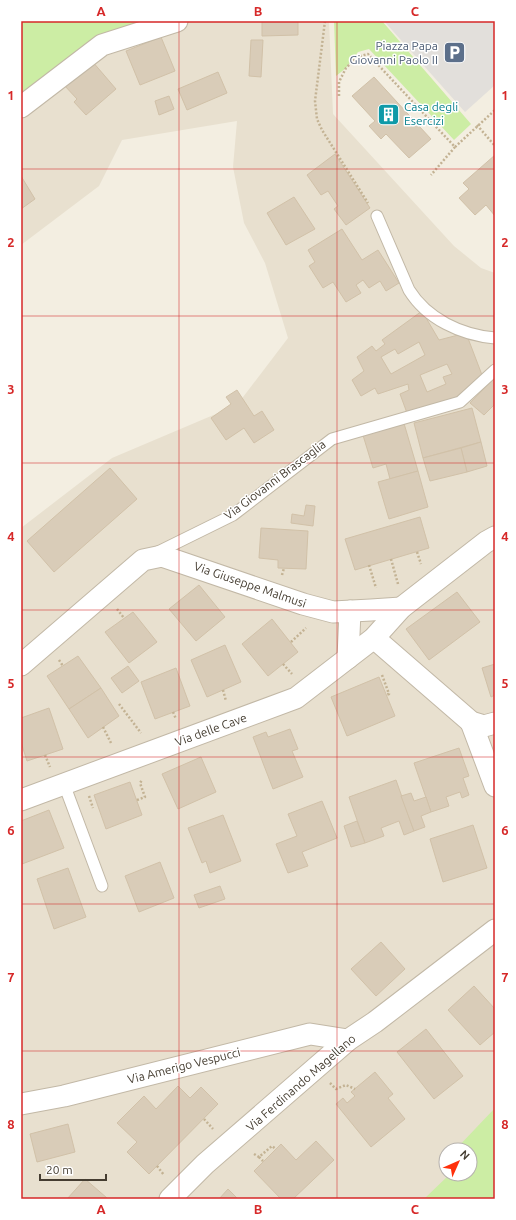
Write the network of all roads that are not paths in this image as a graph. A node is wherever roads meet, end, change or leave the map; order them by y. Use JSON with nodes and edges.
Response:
{"nodes":[{"id":1,"x":177,"y":21,"type":"edge"},
{"id":2,"x":21,"y":107,"type":"edge"},
{"id":3,"x":376,"y":216,"type":"road end"},
{"id":4,"x":495,"y":338,"type":"edge"},
{"id":5,"x":495,"y":370,"type":"edge"},
{"id":6,"x":495,"y":537,"type":"edge"},
{"id":7,"x":143,"y":560,"type":"junction"},
{"id":8,"x":400,"y":598,"type":"junction"},
{"id":9,"x":350,"y":611,"type":"junction"},
{"id":10,"x":374,"y":638,"type":"junction"},
{"id":11,"x":348,"y":658,"type":"junction"},
{"id":12,"x":21,"y":665,"type":"edge"},
{"id":13,"x":471,"y":722,"type":"junction"},
{"id":14,"x":495,"y":723,"type":"edge"},
{"id":15,"x":58,"y":779,"type":"junction"},
{"id":16,"x":495,"y":786,"type":"edge"},
{"id":17,"x":21,"y":800,"type":"edge"},
{"id":18,"x":102,"y":886,"type":"dead end"},
{"id":19,"x":495,"y":930,"type":"edge"},
{"id":20,"x":348,"y":1040,"type":"junction"},
{"id":21,"x":21,"y":1104,"type":"edge"},
{"id":22,"x":170,"y":1199,"type":"edge"}],
"edges":[{"from":1,"to":2,"type":"street"},
{"from":3,"to":4,"type":"lane"},
{"from":5,"to":7,"type":"lane","name":"Via Giovanni Brascaglia"},
{"from":6,"to":8,"type":"street"},
{"from":7,"to":9,"type":"street","name":"Via Giuseppe Malmusi"},
{"from":7,"to":12,"type":"street","name":"Via Giuseppe Malmusi"},
{"from":8,"to":9,"type":"street","name":"Via Giuseppe Malmusi"},
{"from":8,"to":10,"type":"street","name":"Via delle Cave"},
{"from":9,"to":11,"type":"street"},
{"from":10,"to":11,"type":"street","name":"Via delle Cave"},
{"from":10,"to":13,"type":"street"},
{"from":11,"to":15,"type":"street","name":"Via delle Cave"},
{"from":13,"to":14,"type":"street"},
{"from":13,"to":16,"type":"street"},
{"from":15,"to":17,"type":"street","name":"Via delle Cave"},
{"from":15,"to":18,"type":"lane"},
{"from":19,"to":20,"type":"street","name":"Via Ferdinando Magellano"},
{"from":20,"to":21,"type":"street","name":"Via Amerigo Vespucci"},
{"from":20,"to":22,"type":"street","name":"Via Ferdinando Magellano"}]}
